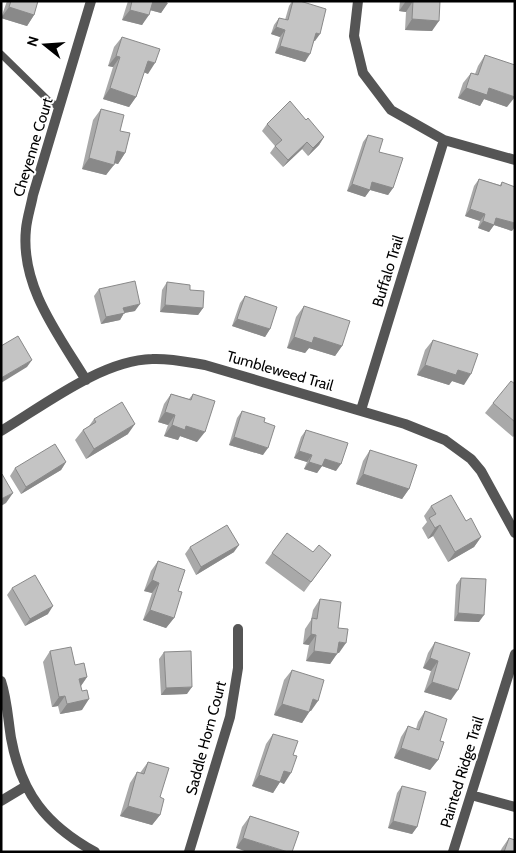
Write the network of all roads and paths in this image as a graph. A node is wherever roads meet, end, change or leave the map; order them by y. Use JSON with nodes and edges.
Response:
{"nodes":[{"id":1,"x":92,"y":1,"type":"edge"},
{"id":2,"x":358,"y":1,"type":"edge"},
{"id":3,"x":1,"y":54,"type":"edge"},
{"id":4,"x":60,"y":108,"type":"junction"},
{"id":5,"x":444,"y":140,"type":"junction"},
{"id":6,"x":515,"y":160,"type":"edge"},
{"id":7,"x":86,"y":380,"type":"junction"},
{"id":8,"x":361,"y":410,"type":"junction"},
{"id":9,"x":1,"y":431,"type":"edge"},
{"id":10,"x":515,"y":533,"type":"edge"},
{"id":11,"x":238,"y":629,"type":"dead end"},
{"id":12,"x":515,"y":654,"type":"edge"},
{"id":13,"x":1,"y":680,"type":"edge"},
{"id":14,"x":26,"y":786,"type":"junction"},
{"id":15,"x":471,"y":795,"type":"junction"},
{"id":16,"x":1,"y":801,"type":"edge"},
{"id":17,"x":515,"y":808,"type":"edge"},
{"id":18,"x":95,"y":852,"type":"edge"},
{"id":19,"x":189,"y":852,"type":"edge"},
{"id":20,"x":453,"y":852,"type":"edge"}],
"edges":[{"from":1,"to":4,"type":"street","name":"Cheyenne Court"},
{"from":2,"to":5,"type":"street"},
{"from":3,"to":4,"type":"lane"},
{"from":4,"to":7,"type":"street","name":"Cheyenne Court"},
{"from":5,"to":6,"type":"street"},
{"from":5,"to":8,"type":"street","name":"Buffalo Trail"},
{"from":7,"to":8,"type":"street","name":"Tumbleweed Trail"},
{"from":7,"to":9,"type":"street","name":"Tumbleweed Trail"},
{"from":8,"to":10,"type":"street","name":"Tumbleweed Trail"},
{"from":11,"to":19,"type":"street","name":"Saddle Horn Court"},
{"from":12,"to":15,"type":"street","name":"Painted Ridge Trail"},
{"from":13,"to":14,"type":"street"},
{"from":14,"to":16,"type":"street"},
{"from":14,"to":18,"type":"street"},
{"from":15,"to":17,"type":"street"},
{"from":15,"to":20,"type":"street","name":"Painted Ridge Trail"}]}
